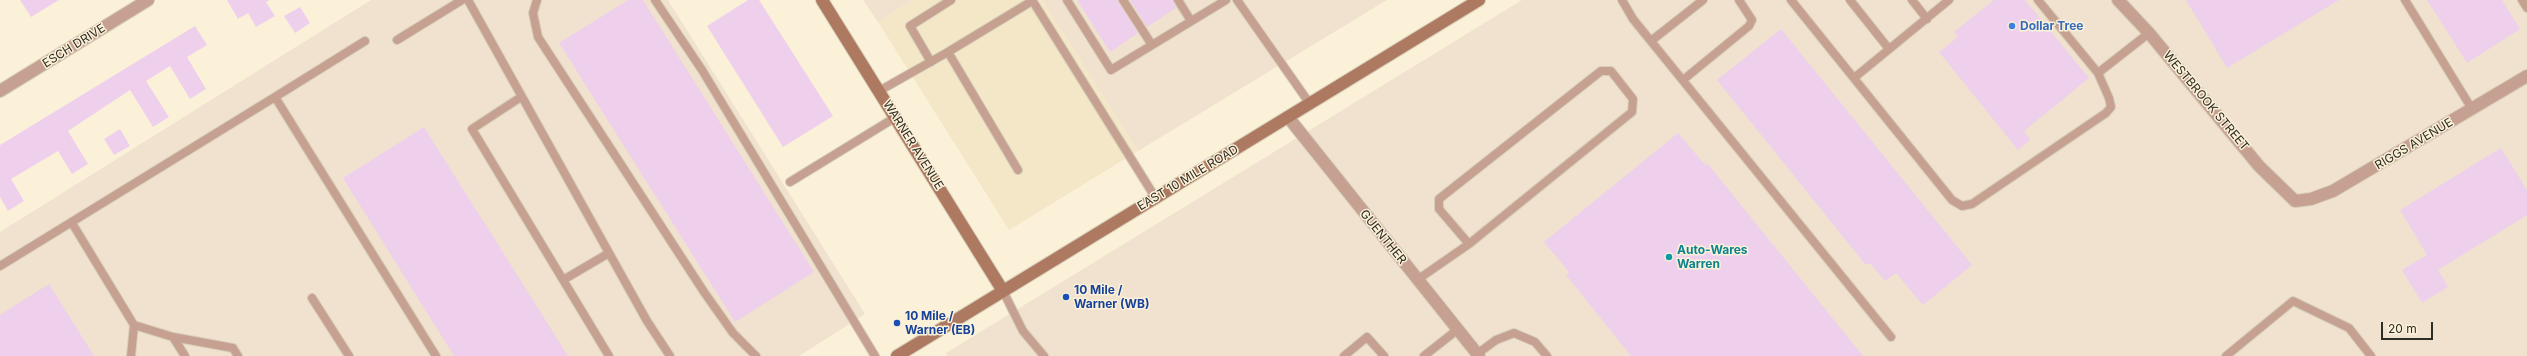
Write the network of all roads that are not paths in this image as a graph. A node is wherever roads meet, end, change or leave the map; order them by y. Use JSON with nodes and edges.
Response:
{"nodes":[{"id":1,"x":148,"y":0,"type":"edge"},
{"id":2,"x":462,"y":0,"type":"edge"},
{"id":3,"x":468,"y":0,"type":"edge"},
{"id":4,"x":537,"y":0,"type":"edge"},
{"id":5,"x":655,"y":0,"type":"edge"},
{"id":6,"x":822,"y":0,"type":"edge"},
{"id":7,"x":950,"y":0,"type":"edge"},
{"id":8,"x":1032,"y":0,"type":"edge"},
{"id":9,"x":1067,"y":0,"type":"edge"},
{"id":10,"x":1123,"y":0,"type":"edge"},
{"id":11,"x":1178,"y":0,"type":"edge"},
{"id":12,"x":1226,"y":0,"type":"edge"},
{"id":13,"x":1237,"y":0,"type":"edge"},
{"id":14,"x":1479,"y":0,"type":"edge"},
{"id":15,"x":1622,"y":0,"type":"edge"},
{"id":16,"x":1703,"y":0,"type":"edge"},
{"id":17,"x":1738,"y":0,"type":"edge"},
{"id":18,"x":1791,"y":0,"type":"edge"},
{"id":19,"x":1850,"y":0,"type":"edge"},
{"id":20,"x":1912,"y":0,"type":"edge"},
{"id":21,"x":1949,"y":0,"type":"edge"},
{"id":22,"x":2038,"y":0,"type":"edge"},
{"id":23,"x":2118,"y":0,"type":"edge"},
{"id":24,"x":2406,"y":0,"type":"edge"},
{"id":25,"x":2522,"y":0,"type":"edge"},
{"id":26,"x":1464,"y":4,"type":"edge"},
{"id":27,"x":2527,"y":8,"type":"edge"},
{"id":28,"x":1927,"y":19,"type":"junction"},
{"id":29,"x":1192,"y":21,"type":"junction"},
{"id":30,"x":2149,"y":33,"type":"junction"},
{"id":31,"x":397,"y":40,"type":"dead end"},
{"id":32,"x":1652,"y":41,"type":"junction"},
{"id":33,"x":365,"y":42,"type":"dead end"},
{"id":34,"x":1152,"y":45,"type":"junction"},
{"id":35,"x":1890,"y":49,"type":"junction"},
{"id":36,"x":948,"y":52,"type":"junction"},
{"id":37,"x":931,"y":62,"type":"junction"},
{"id":38,"x":2098,"y":73,"type":"junction"},
{"id":39,"x":2527,"y":76,"type":"edge"},
{"id":40,"x":1854,"y":78,"type":"junction"},
{"id":41,"x":1683,"y":80,"type":"junction"},
{"id":42,"x":0,"y":91,"type":"edge"},
{"id":43,"x":879,"y":91,"type":"junction"},
{"id":44,"x":275,"y":97,"type":"junction"},
{"id":45,"x":521,"y":97,"type":"junction"},
{"id":46,"x":1310,"y":104,"type":"junction"},
{"id":47,"x":2472,"y":109,"type":"junction"},
{"id":48,"x":896,"y":117,"type":"junction"},
{"id":49,"x":1288,"y":117,"type":"junction"},
{"id":50,"x":1018,"y":170,"type":"dead end"},
{"id":51,"x":790,"y":182,"type":"dead end"},
{"id":52,"x":1155,"y":197,"type":"junction"},
{"id":53,"x":2295,"y":201,"type":"joint"},
{"id":54,"x":72,"y":223,"type":"junction"},
{"id":55,"x":1469,"y":244,"type":"junction"},
{"id":56,"x":609,"y":253,"type":"junction"},
{"id":57,"x":0,"y":266,"type":"edge"},
{"id":58,"x":562,"y":280,"type":"junction"},
{"id":59,"x":1417,"y":280,"type":"junction"},
{"id":60,"x":1003,"y":291,"type":"junction"},
{"id":61,"x":312,"y":298,"type":"dead end"},
{"id":62,"x":134,"y":325,"type":"junction"},
{"id":63,"x":1458,"y":330,"type":"junction"},
{"id":64,"x":173,"y":336,"type":"junction"},
{"id":65,"x":1892,"y":336,"type":"dead end"},
{"id":66,"x":1478,"y":355,"type":"edge"},
{"id":67,"x":131,"y":356,"type":"edge"},
{"id":68,"x":185,"y":356,"type":"edge"},
{"id":69,"x":238,"y":356,"type":"edge"},
{"id":70,"x":349,"y":356,"type":"edge"},
{"id":71,"x":436,"y":356,"type":"edge"},
{"id":72,"x":609,"y":356,"type":"edge"},
{"id":73,"x":670,"y":356,"type":"edge"},
{"id":74,"x":756,"y":356,"type":"edge"},
{"id":75,"x":875,"y":356,"type":"edge"},
{"id":76,"x":897,"y":356,"type":"edge"},
{"id":77,"x":1044,"y":356,"type":"edge"},
{"id":78,"x":1344,"y":356,"type":"edge"},
{"id":79,"x":1384,"y":356,"type":"edge"},
{"id":80,"x":1424,"y":356,"type":"edge"},
{"id":81,"x":1547,"y":356,"type":"edge"},
{"id":82,"x":2226,"y":356,"type":"edge"},
{"id":83,"x":2371,"y":356,"type":"edge"}],
"edges":[{"from":1,"to":42,"type":"street","name":"ESCH DRIVE"},
{"from":2,"to":31,"type":"lane"},
{"from":3,"to":45,"type":"lane"},
{"from":4,"to":74,"type":"lane"},
{"from":5,"to":75,"type":"lane"},
{"from":6,"to":43,"type":"main road","name":"WARNER AVENUE"},
{"from":7,"to":37,"type":"lane"},
{"from":8,"to":36,"type":"lane"},
{"from":8,"to":52,"type":"lane"},
{"from":9,"to":34,"type":"lane"},
{"from":10,"to":34,"type":"lane"},
{"from":11,"to":29,"type":"lane"},
{"from":12,"to":29,"type":"lane"},
{"from":13,"to":46,"type":"lane"},
{"from":14,"to":26,"type":"main road","name":"EAST 10 MILE ROAD"},
{"from":15,"to":32,"type":"lane"},
{"from":16,"to":32,"type":"lane"},
{"from":17,"to":41,"type":"lane"},
{"from":18,"to":40,"type":"lane"},
{"from":19,"to":35,"type":"lane"},
{"from":20,"to":28,"type":"lane"},
{"from":21,"to":28,"type":"lane"},
{"from":22,"to":38,"type":"lane"},
{"from":23,"to":30,"type":"street","name":"WESTBROOK STREET"},
{"from":24,"to":47,"type":"lane"},
{"from":25,"to":27,"type":"lane"},
{"from":26,"to":46,"type":"main road","name":"EAST 10 MILE ROAD"},
{"from":28,"to":35,"type":"lane"},
{"from":29,"to":34,"type":"lane"},
{"from":30,"to":38,"type":"lane"},
{"from":30,"to":53,"type":"street","name":"WESTBROOK STREET"},
{"from":32,"to":41,"type":"lane"},
{"from":33,"to":44,"type":"lane"},
{"from":35,"to":40,"type":"lane"},
{"from":36,"to":37,"type":"lane"},
{"from":36,"to":50,"type":"lane"},
{"from":37,"to":43,"type":"lane"},
{"from":38,"to":40,"type":"lane"},
{"from":39,"to":47,"type":"street","name":"RIGGS AVENUE"},
{"from":41,"to":65,"type":"lane"},
{"from":43,"to":48,"type":"main road","name":"WARNER AVENUE"},
{"from":44,"to":54,"type":"lane"},
{"from":44,"to":71,"type":"lane"},
{"from":45,"to":56,"type":"lane"},
{"from":45,"to":58,"type":"lane"},
{"from":46,"to":49,"type":"main road","name":"EAST 10 MILE ROAD"},
{"from":47,"to":53,"type":"street","name":"RIGGS AVENUE"},
{"from":48,"to":51,"type":"lane"},
{"from":48,"to":60,"type":"main road","name":"WARNER AVENUE"},
{"from":49,"to":52,"type":"main road","name":"EAST 10 MILE ROAD"},
{"from":49,"to":59,"type":"street","name":"GUENTHER"},
{"from":52,"to":60,"type":"main road","name":"EAST 10 MILE ROAD"},
{"from":54,"to":57,"type":"lane"},
{"from":54,"to":62,"type":"lane"},
{"from":55,"to":55,"type":"lane"},
{"from":55,"to":59,"type":"lane"},
{"from":56,"to":58,"type":"lane"},
{"from":56,"to":73,"type":"lane"},
{"from":58,"to":72,"type":"lane"},
{"from":59,"to":63,"type":"street","name":"GUENTHER"},
{"from":60,"to":76,"type":"main road","name":"EAST 10 MILE ROAD"},
{"from":60,"to":77,"type":"lane"},
{"from":61,"to":70,"type":"lane"},
{"from":62,"to":64,"type":"lane"},
{"from":62,"to":67,"type":"lane"},
{"from":63,"to":66,"type":"street","name":"GUENTHER"},
{"from":63,"to":80,"type":"lane"},
{"from":64,"to":68,"type":"lane"},
{"from":64,"to":69,"type":"lane"},
{"from":66,"to":81,"type":"lane"},
{"from":78,"to":79,"type":"lane"},
{"from":82,"to":83,"type":"lane"}]}
